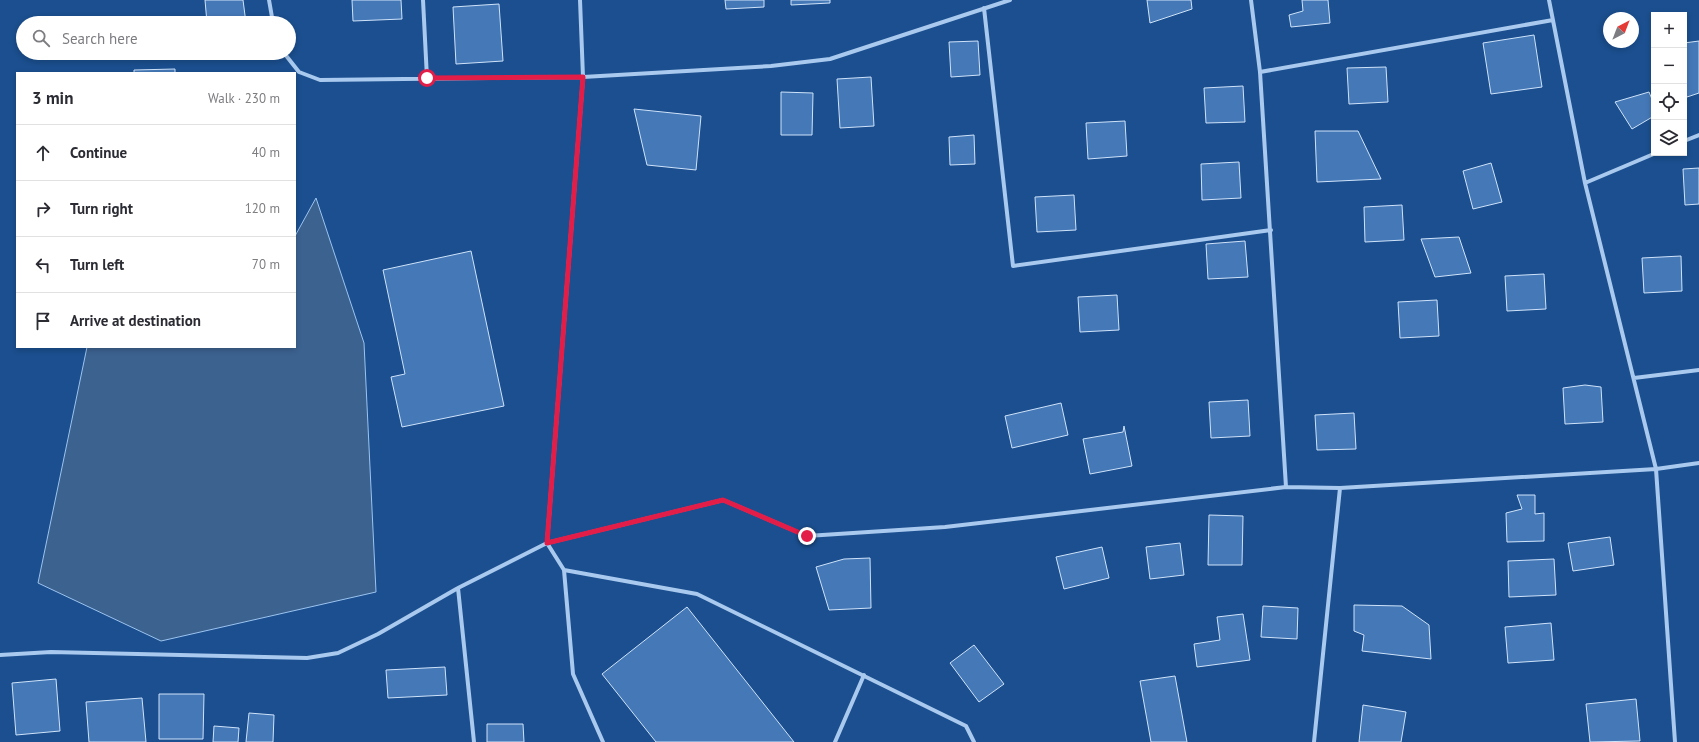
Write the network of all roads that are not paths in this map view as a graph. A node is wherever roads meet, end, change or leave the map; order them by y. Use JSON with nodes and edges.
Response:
{"nodes":[{"id":1,"x":269,"y":0,"type":"edge"},
{"id":2,"x":423,"y":0,"type":"edge"},
{"id":3,"x":580,"y":0,"type":"edge"},
{"id":4,"x":1010,"y":0,"type":"edge"},
{"id":5,"x":1251,"y":0,"type":"edge"},
{"id":6,"x":1549,"y":0,"type":"edge"},
{"id":7,"x":984,"y":8,"type":"junction"},
{"id":8,"x":272,"y":16,"type":"edge"},
{"id":9,"x":1553,"y":20,"type":"junction"},
{"id":10,"x":290,"y":60,"type":"edge"},
{"id":11,"x":1260,"y":72,"type":"junction"},
{"id":12,"x":583,"y":77,"type":"junction"},
{"id":13,"x":427,"y":78,"type":"junction"},
{"id":14,"x":1699,"y":135,"type":"edge"},
{"id":15,"x":1687,"y":140,"type":"edge"},
{"id":16,"x":1651,"y":155,"type":"edge"},
{"id":17,"x":1585,"y":183,"type":"junction"},
{"id":18,"x":1271,"y":230,"type":"junction"},
{"id":19,"x":1699,"y":370,"type":"edge"},
{"id":20,"x":1634,"y":378,"type":"junction"},
{"id":21,"x":1699,"y":463,"type":"edge"},
{"id":22,"x":1656,"y":469,"type":"junction"},
{"id":23,"x":1286,"y":487,"type":"junction"},
{"id":24,"x":1340,"y":488,"type":"junction"},
{"id":25,"x":547,"y":543,"type":"junction"},
{"id":26,"x":564,"y":570,"type":"junction"},
{"id":27,"x":458,"y":588,"type":"junction"},
{"id":28,"x":0,"y":655,"type":"edge"},
{"id":29,"x":864,"y":675,"type":"junction"},
{"id":30,"x":474,"y":742,"type":"edge"},
{"id":31,"x":603,"y":742,"type":"edge"},
{"id":32,"x":835,"y":742,"type":"edge"},
{"id":33,"x":974,"y":742,"type":"edge"},
{"id":34,"x":1314,"y":742,"type":"edge"},
{"id":35,"x":1675,"y":742,"type":"edge"}],
"edges":[{"from":1,"to":8,"type":"street"},
{"from":2,"to":13,"type":"street"},
{"from":3,"to":12,"type":"street"},
{"from":4,"to":7,"type":"street"},
{"from":5,"to":11,"type":"street"},
{"from":6,"to":9,"type":"street"},
{"from":7,"to":12,"type":"street"},
{"from":7,"to":18,"type":"street"},
{"from":9,"to":11,"type":"street"},
{"from":9,"to":17,"type":"street"},
{"from":10,"to":13,"type":"street"},
{"from":11,"to":18,"type":"street"},
{"from":12,"to":13,"type":"street"},
{"from":12,"to":25,"type":"street"},
{"from":14,"to":15,"type":"street"},
{"from":16,"to":17,"type":"street"},
{"from":17,"to":20,"type":"street"},
{"from":18,"to":23,"type":"street"},
{"from":19,"to":20,"type":"street"},
{"from":20,"to":22,"type":"street"},
{"from":21,"to":22,"type":"street"},
{"from":22,"to":24,"type":"street"},
{"from":22,"to":35,"type":"street"},
{"from":23,"to":24,"type":"street"},
{"from":23,"to":25,"type":"street"},
{"from":24,"to":34,"type":"street"},
{"from":25,"to":26,"type":"street"},
{"from":25,"to":27,"type":"street"},
{"from":26,"to":29,"type":"street"},
{"from":26,"to":31,"type":"street"},
{"from":27,"to":28,"type":"street"},
{"from":27,"to":30,"type":"street"},
{"from":29,"to":32,"type":"street"},
{"from":29,"to":33,"type":"street"}]}
